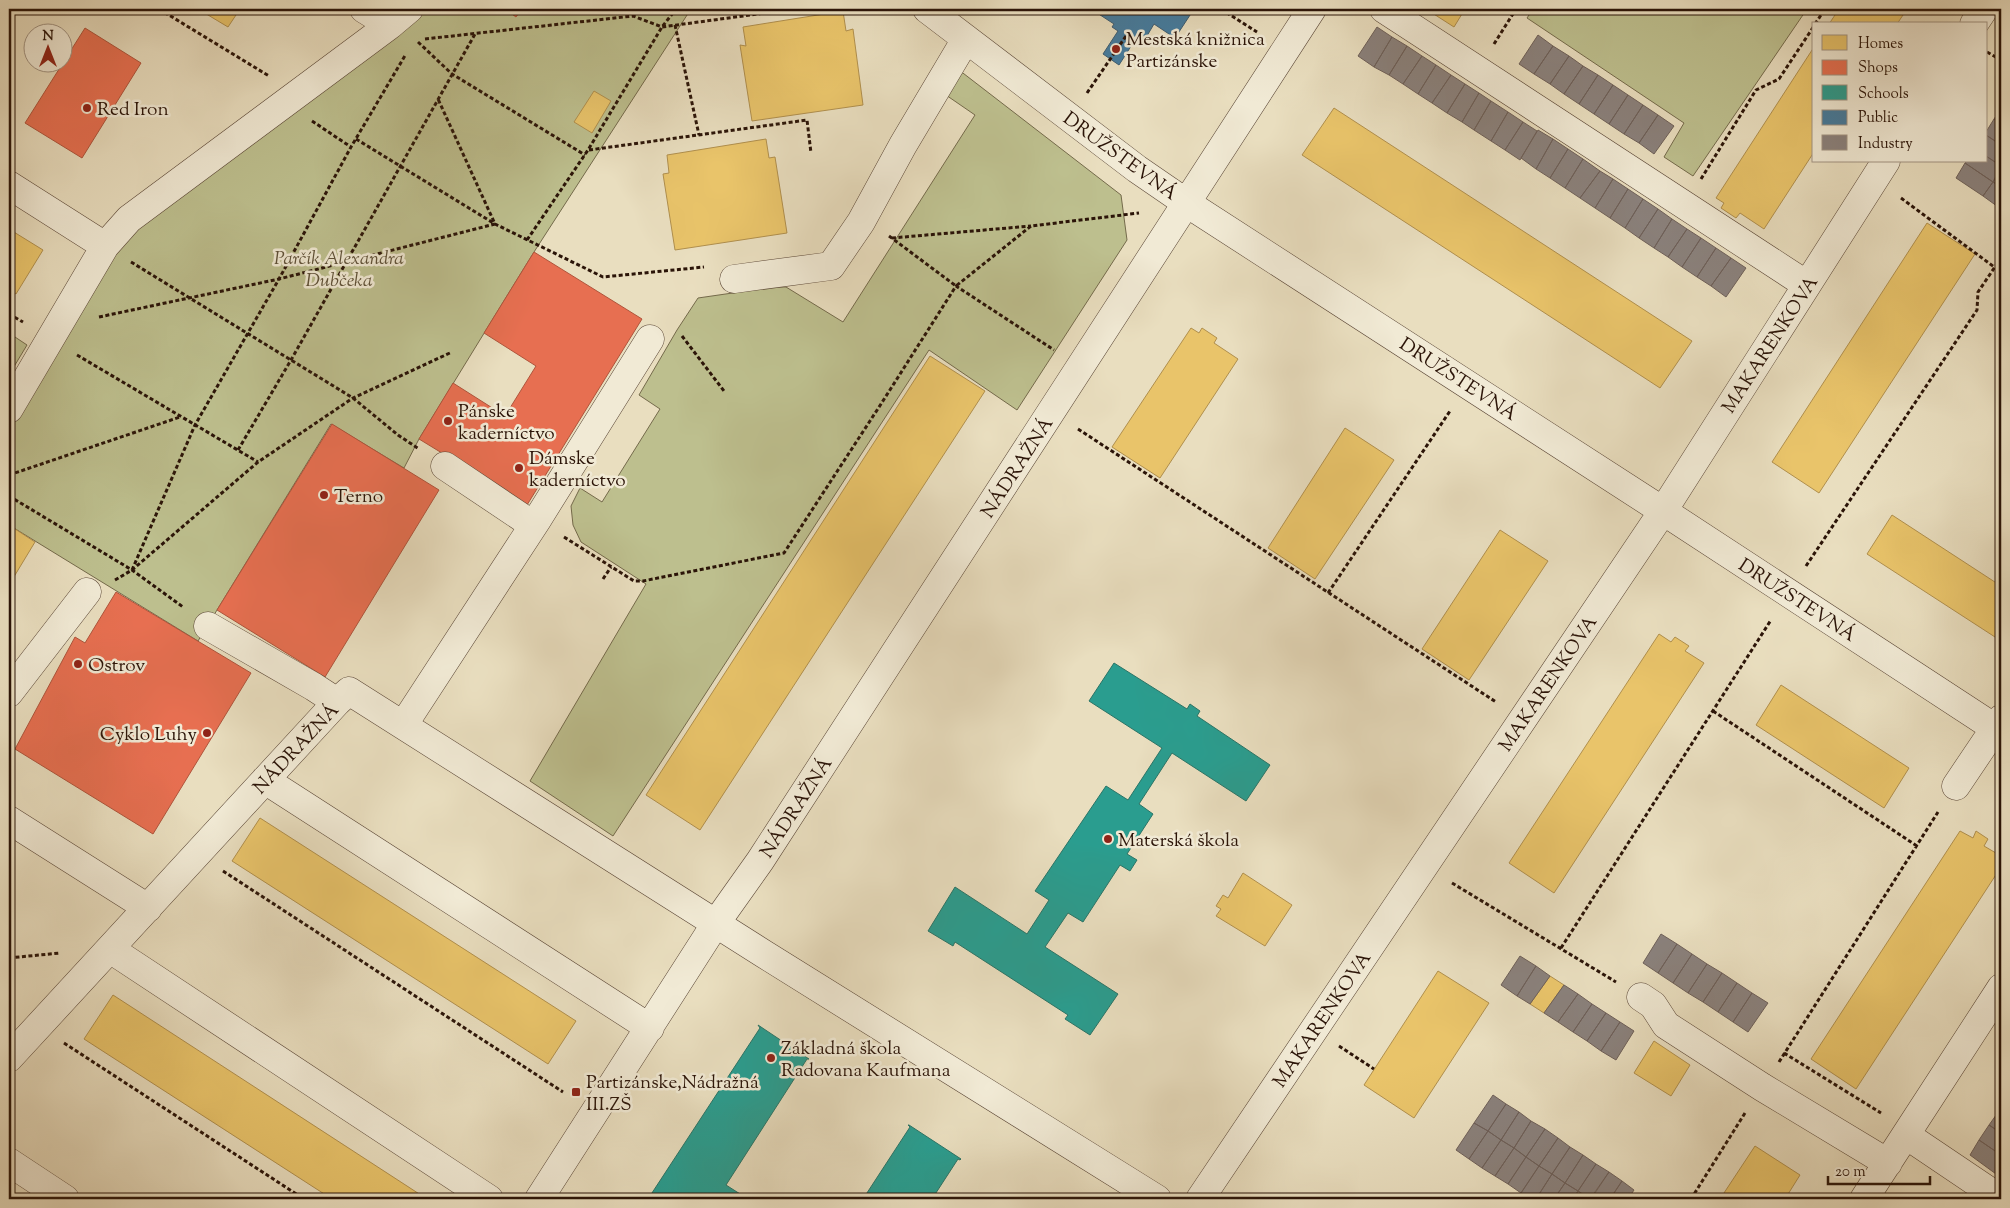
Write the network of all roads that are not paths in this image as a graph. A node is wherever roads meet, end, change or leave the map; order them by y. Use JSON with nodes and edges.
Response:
{"nodes":[{"id":1,"x":364,"y":9,"type":"edge"},
{"id":2,"x":927,"y":9,"type":"edge"},
{"id":3,"x":1312,"y":9,"type":"edge"},
{"id":4,"x":1384,"y":9,"type":"edge"},
{"id":5,"x":1984,"y":9,"type":"edge"},
{"id":6,"x":400,"y":17,"type":"edge"},
{"id":7,"x":1975,"y":22,"type":"edge"},
{"id":8,"x":966,"y":39,"type":"junction"},
{"id":9,"x":1885,"y":162,"type":"edge"},
{"id":10,"x":9,"y":185,"type":"edge"},
{"id":11,"x":1185,"y":202,"type":"junction"},
{"id":12,"x":105,"y":246,"type":"junction"},
{"id":13,"x":734,"y":279,"type":"road end"},
{"id":14,"x":1807,"y":285,"type":"junction"},
{"id":15,"x":650,"y":339,"type":"dead end"},
{"id":16,"x":9,"y":409,"type":"edge"},
{"id":17,"x":445,"y":466,"type":"road end"},
{"id":18,"x":1663,"y":511,"type":"junction"},
{"id":19,"x":535,"y":523,"type":"junction"},
{"id":20,"x":87,"y":592,"type":"dead end"},
{"id":21,"x":208,"y":626,"type":"road end"},
{"id":22,"x":9,"y":693,"type":"edge"},
{"id":23,"x":337,"y":702,"type":"junction"},
{"id":24,"x":404,"y":724,"type":"junction"},
{"id":25,"x":1999,"y":727,"type":"edge"},
{"id":26,"x":265,"y":780,"type":"junction"},
{"id":27,"x":1956,"y":786,"type":"road end"},
{"id":28,"x":9,"y":820,"type":"edge"},
{"id":29,"x":148,"y":908,"type":"junction"},
{"id":30,"x":716,"y":924,"type":"junction"},
{"id":31,"x":110,"y":949,"type":"junction"},
{"id":32,"x":2001,"y":988,"type":"edge"},
{"id":33,"x":1641,"y":997,"type":"road end"},
{"id":34,"x":650,"y":1028,"type":"junction"},
{"id":35,"x":9,"y":1058,"type":"edge"},
{"id":36,"x":1906,"y":1135,"type":"junction"},
{"id":37,"x":9,"y":1162,"type":"edge"},
{"id":38,"x":1888,"y":1163,"type":"junction"},
{"id":39,"x":65,"y":1199,"type":"edge"},
{"id":40,"x":489,"y":1199,"type":"edge"},
{"id":41,"x":539,"y":1199,"type":"edge"},
{"id":42,"x":1157,"y":1199,"type":"edge"},
{"id":43,"x":1200,"y":1199,"type":"edge"},
{"id":44,"x":1864,"y":1199,"type":"edge"},
{"id":45,"x":2001,"y":1199,"type":"edge"}],
"edges":[{"from":1,"to":6,"type":"street"},
{"from":2,"to":8,"type":"street","name":"DRUŽSTEVNÁ"},
{"from":3,"to":11,"type":"street","name":"NÁDRAŽNÁ"},
{"from":4,"to":14,"type":"street"},
{"from":5,"to":7,"type":"street"},
{"from":6,"to":12,"type":"street"},
{"from":8,"to":11,"type":"street","name":"DRUŽSTEVNÁ"},
{"from":8,"to":13,"type":"street"},
{"from":9,"to":14,"type":"street","name":"MAKARENKOVA"},
{"from":10,"to":12,"type":"street"},
{"from":11,"to":18,"type":"street","name":"DRUŽSTEVNÁ"},
{"from":11,"to":30,"type":"street","name":"NÁDRAŽNÁ"},
{"from":12,"to":16,"type":"street"},
{"from":14,"to":18,"type":"street","name":"MAKARENKOVA"},
{"from":15,"to":19,"type":"street"},
{"from":17,"to":19,"type":"street"},
{"from":18,"to":25,"type":"street","name":"DRUŽSTEVNÁ"},
{"from":18,"to":43,"type":"street","name":"MAKARENKOVA"},
{"from":19,"to":24,"type":"street"},
{"from":20,"to":22,"type":"street"},
{"from":21,"to":23,"type":"street"},
{"from":23,"to":24,"type":"street","name":"NÁDRAŽNÁ"},
{"from":23,"to":26,"type":"street","name":"NÁDRAŽNÁ"},
{"from":24,"to":30,"type":"street","name":"NÁDRAŽNÁ"},
{"from":25,"to":27,"type":"street"},
{"from":26,"to":29,"type":"street","name":"NÁDRAŽNÁ"},
{"from":26,"to":34,"type":"street"},
{"from":28,"to":29,"type":"street"},
{"from":29,"to":31,"type":"street","name":"NÁDRAŽNÁ"},
{"from":30,"to":34,"type":"street","name":"NÁDRAŽNÁ"},
{"from":30,"to":42,"type":"street"},
{"from":31,"to":35,"type":"street","name":"NÁDRAŽNÁ"},
{"from":31,"to":40,"type":"street"},
{"from":32,"to":36,"type":"street"},
{"from":33,"to":38,"type":"street"},
{"from":34,"to":41,"type":"street","name":"NÁDRAŽNÁ"},
{"from":36,"to":38,"type":"street"},
{"from":36,"to":45,"type":"street"},
{"from":37,"to":39,"type":"street"},
{"from":38,"to":44,"type":"street"}]}
